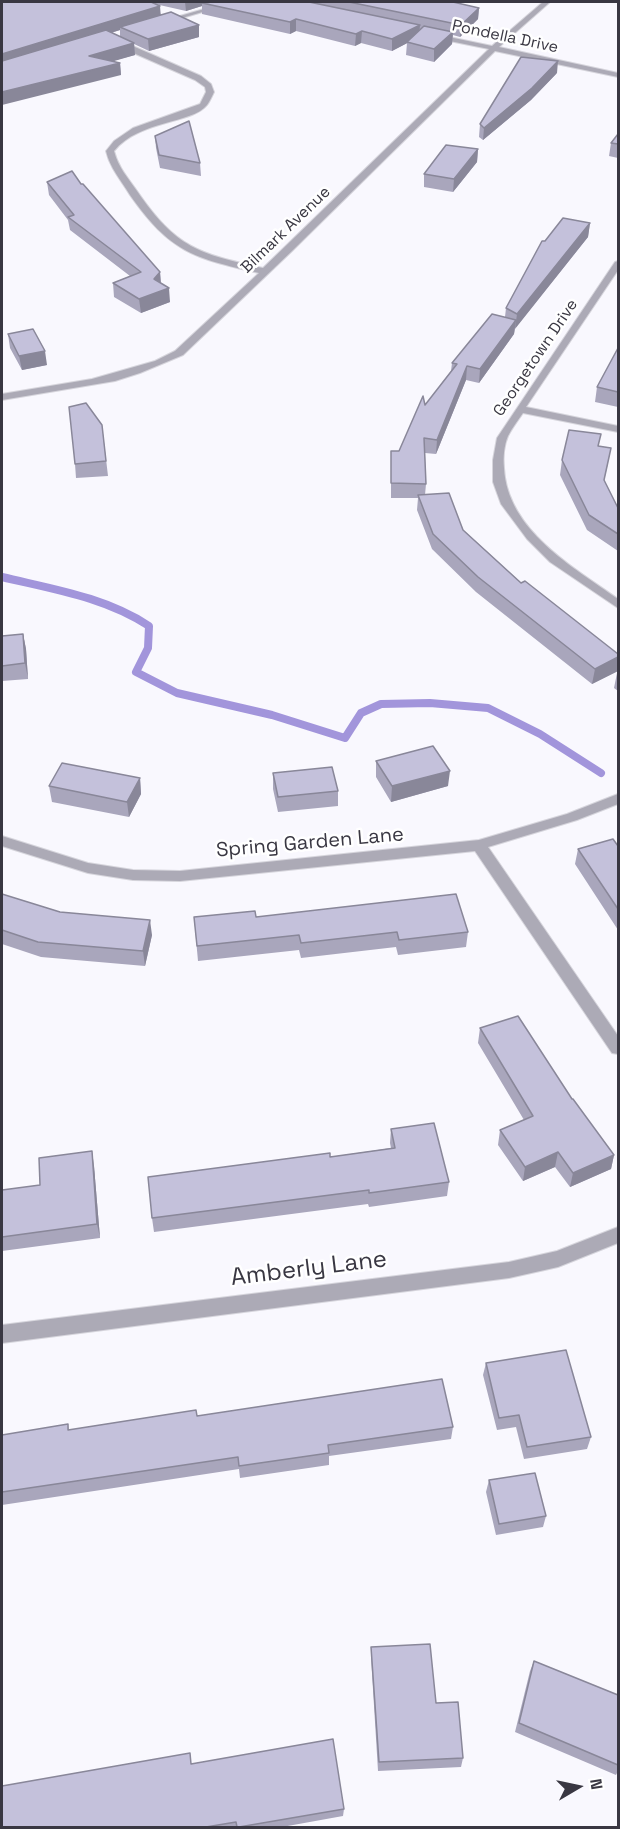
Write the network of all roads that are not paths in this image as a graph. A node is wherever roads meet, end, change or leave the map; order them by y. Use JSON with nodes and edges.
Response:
{"nodes":[{"id":1,"x":547,"y":2,"type":"edge"},
{"id":2,"x":229,"y":5,"type":"edge"},
{"id":3,"x":151,"y":25,"type":"edge"},
{"id":4,"x":424,"y":33,"type":"edge"},
{"id":5,"x":119,"y":35,"type":"edge"},
{"id":6,"x":494,"y":48,"type":"junction"},
{"id":7,"x":618,"y":75,"type":"edge"},
{"id":8,"x":618,"y":264,"type":"edge"},
{"id":9,"x":264,"y":271,"type":"junction"},
{"id":10,"x":2,"y":397,"type":"edge"},
{"id":11,"x":520,"y":409,"type":"junction"},
{"id":12,"x":618,"y":429,"type":"edge"},
{"id":13,"x":618,"y":604,"type":"edge"},
{"id":14,"x":618,"y":799,"type":"edge"},
{"id":15,"x":2,"y":841,"type":"edge"},
{"id":16,"x":479,"y":845,"type":"junction"},
{"id":17,"x":618,"y":1048,"type":"edge"},
{"id":18,"x":618,"y":1235,"type":"edge"},
{"id":19,"x":2,"y":1334,"type":"edge"}],
"edges":[{"from":1,"to":6,"type":"street","name":"Bilmark Avenue"},
{"from":2,"to":3,"type":"street"},
{"from":4,"to":6,"type":"street","name":"Pondella Drive"},
{"from":5,"to":9,"type":"street"},
{"from":6,"to":7,"type":"street","name":"Pondella Drive"},
{"from":6,"to":9,"type":"street","name":"Bilmark Avenue"},
{"from":8,"to":11,"type":"street","name":"Georgetown Drive"},
{"from":9,"to":10,"type":"street","name":"Bilmark Avenue"},
{"from":11,"to":12,"type":"street"},
{"from":11,"to":13,"type":"street","name":"Georgetown Drive"},
{"from":14,"to":16,"type":"street","name":"Spring Garden Lane"},
{"from":15,"to":16,"type":"street","name":"Spring Garden Lane"},
{"from":16,"to":17,"type":"street"},
{"from":18,"to":19,"type":"street","name":"Amberly Lane"}]}
